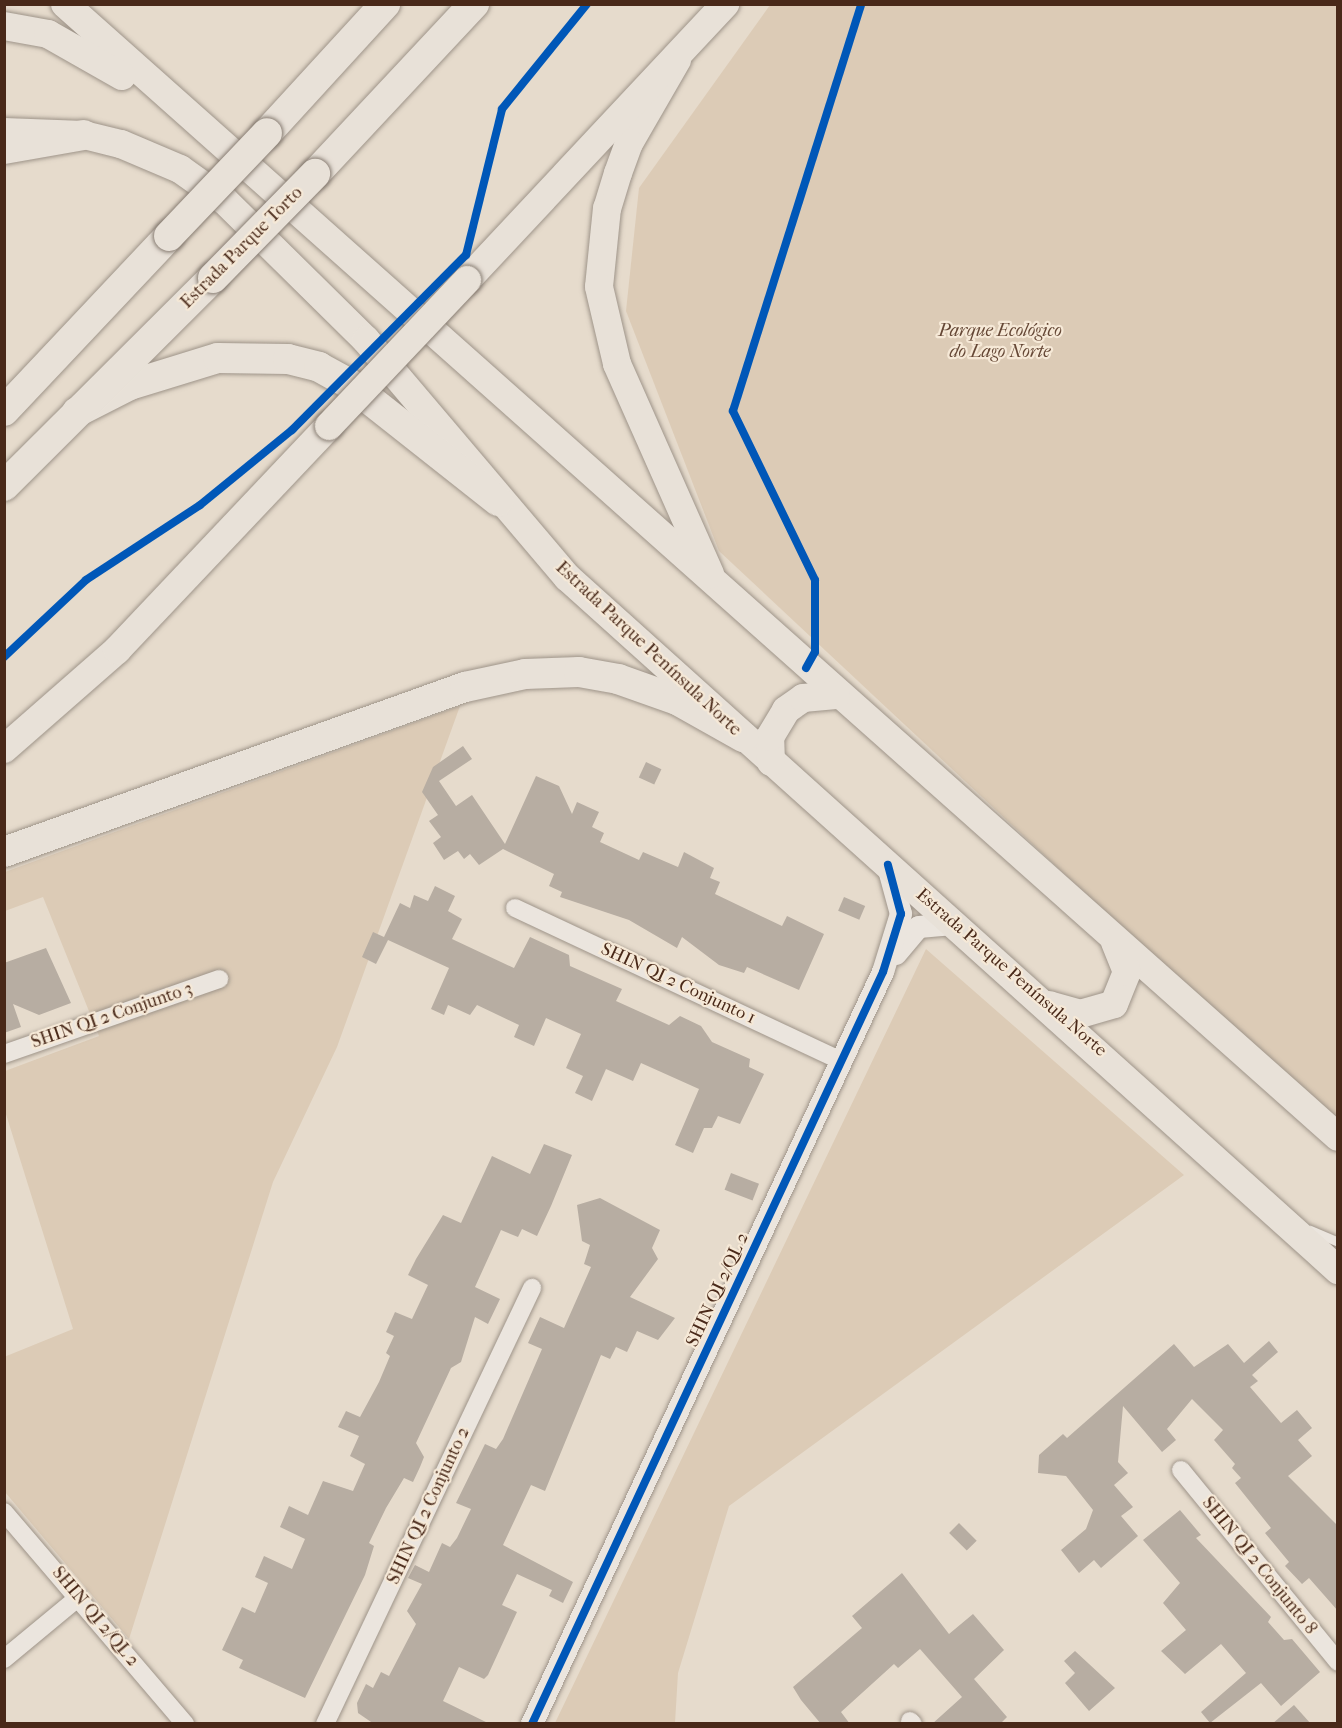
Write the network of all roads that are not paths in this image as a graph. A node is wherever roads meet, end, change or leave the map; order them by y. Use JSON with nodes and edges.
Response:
{"nodes":[{"id":1,"x":65,"y":4,"type":"edge"},
{"id":2,"x":385,"y":4,"type":"edge"},
{"id":3,"x":474,"y":4,"type":"edge"},
{"id":4,"x":726,"y":4,"type":"edge"},
{"id":5,"x":4,"y":26,"type":"edge"},
{"id":6,"x":677,"y":60,"type":"junction"},
{"id":7,"x":4,"y":132,"type":"edge"},
{"id":8,"x":209,"y":133,"type":"junction"},
{"id":9,"x":84,"y":135,"type":"junction"},
{"id":10,"x":4,"y":149,"type":"edge"},
{"id":11,"x":4,"y":411,"type":"edge"},
{"id":12,"x":77,"y":412,"type":"junction"},
{"id":13,"x":4,"y":486,"type":"edge"},
{"id":14,"x":498,"y":501,"type":"junction"},
{"id":15,"x":714,"y":584,"type":"junction"},
{"id":16,"x":836,"y":695,"type":"junction"},
{"id":17,"x":743,"y":736,"type":"junction"},
{"id":18,"x":4,"y":749,"type":"edge"},
{"id":19,"x":771,"y":762,"type":"junction"},
{"id":20,"x":4,"y":852,"type":"edge"},
{"id":21,"x":888,"y":865,"type":"junction"},
{"id":22,"x":515,"y":908,"type":"dead end"},
{"id":23,"x":956,"y":924,"type":"junction"},
{"id":24,"x":1114,"y":941,"type":"junction"},
{"id":25,"x":883,"y":972,"type":"junction"},
{"id":26,"x":219,"y":979,"type":"dead end"},
{"id":27,"x":1047,"y":1004,"type":"junction"},
{"id":28,"x":4,"y":1054,"type":"edge"},
{"id":29,"x":841,"y":1060,"type":"junction"},
{"id":30,"x":1338,"y":1137,"type":"edge"},
{"id":31,"x":1286,"y":1220,"type":"junction"},
{"id":32,"x":1338,"y":1242,"type":"edge"},
{"id":33,"x":1338,"y":1270,"type":"edge"},
{"id":34,"x":532,"y":1288,"type":"dead end"},
{"id":35,"x":1181,"y":1470,"type":"dead end"},
{"id":36,"x":4,"y":1512,"type":"edge"},
{"id":37,"x":79,"y":1597,"type":"junction"},
{"id":38,"x":4,"y":1659,"type":"edge"},
{"id":39,"x":1338,"y":1662,"type":"edge"},
{"id":40,"x":185,"y":1724,"type":"edge"},
{"id":41,"x":325,"y":1724,"type":"edge"},
{"id":42,"x":532,"y":1724,"type":"edge"}],
"edges":[{"from":1,"to":8,"type":"main road"},
{"from":2,"to":11,"type":"highway","bridge":true},
{"from":3,"to":12,"type":"highway","name":"Estrada Parque Torto","bridge":true},
{"from":4,"to":6,"type":"main road"},
{"from":5,"to":8,"type":"main road"},
{"from":6,"to":15,"type":"main road"},
{"from":6,"to":18,"type":"main road","bridge":true},
{"from":7,"to":9,"type":"main road","name":"Estrada Parque Península Norte"},
{"from":8,"to":15,"type":"main road"},
{"from":9,"to":10,"type":"highway"},
{"from":9,"to":14,"type":"main road","name":"Estrada Parque Península Norte"},
{"from":12,"to":13,"type":"highway","name":"Estrada Parque Torto"},
{"from":12,"to":14,"type":"highway"},
{"from":14,"to":17,"type":"main road","name":"Estrada Parque Península Norte"},
{"from":15,"to":16,"type":"main road"},
{"from":16,"to":19,"type":"main road"},
{"from":16,"to":24,"type":"main road"},
{"from":17,"to":19,"type":"main road","name":"Estrada Parque Península Norte"},
{"from":17,"to":20,"type":"highway"},
{"from":19,"to":21,"type":"main road","name":"Estrada Parque Península Norte"},
{"from":21,"to":23,"type":"main road","name":"Estrada Parque Península Norte"},
{"from":21,"to":25,"type":"street","name":"SHIN QI 2/QL 2"},
{"from":22,"to":29,"type":"street","name":"SHIN QI 2 Conjunto 1"},
{"from":23,"to":25,"type":"street","name":"SHIN QI 2/QL 2"},
{"from":23,"to":27,"type":"main road","name":"Estrada Parque Península Norte"},
{"from":24,"to":27,"type":"main road"},
{"from":24,"to":30,"type":"main road"},
{"from":25,"to":29,"type":"street","name":"SHIN QI 2/QL 2"},
{"from":26,"to":28,"type":"street","name":"SHIN QI 2 Conjunto 3"},
{"from":27,"to":31,"type":"main road","name":"Estrada Parque Península Norte"},
{"from":29,"to":42,"type":"street","name":"SHIN QI 2/QL 2"},
{"from":31,"to":32,"type":"lane"},
{"from":31,"to":33,"type":"main road","name":"Estrada Parque Península Norte"},
{"from":34,"to":41,"type":"street","name":"SHIN QI 2 Conjunto 2"},
{"from":35,"to":39,"type":"street","name":"SHIN QI 2 Conjunto 8"},
{"from":36,"to":37,"type":"street","name":"SHIN QI 2/QL 2"},
{"from":37,"to":38,"type":"street"},
{"from":37,"to":40,"type":"street","name":"SHIN QI 2/QL 2"}]}
